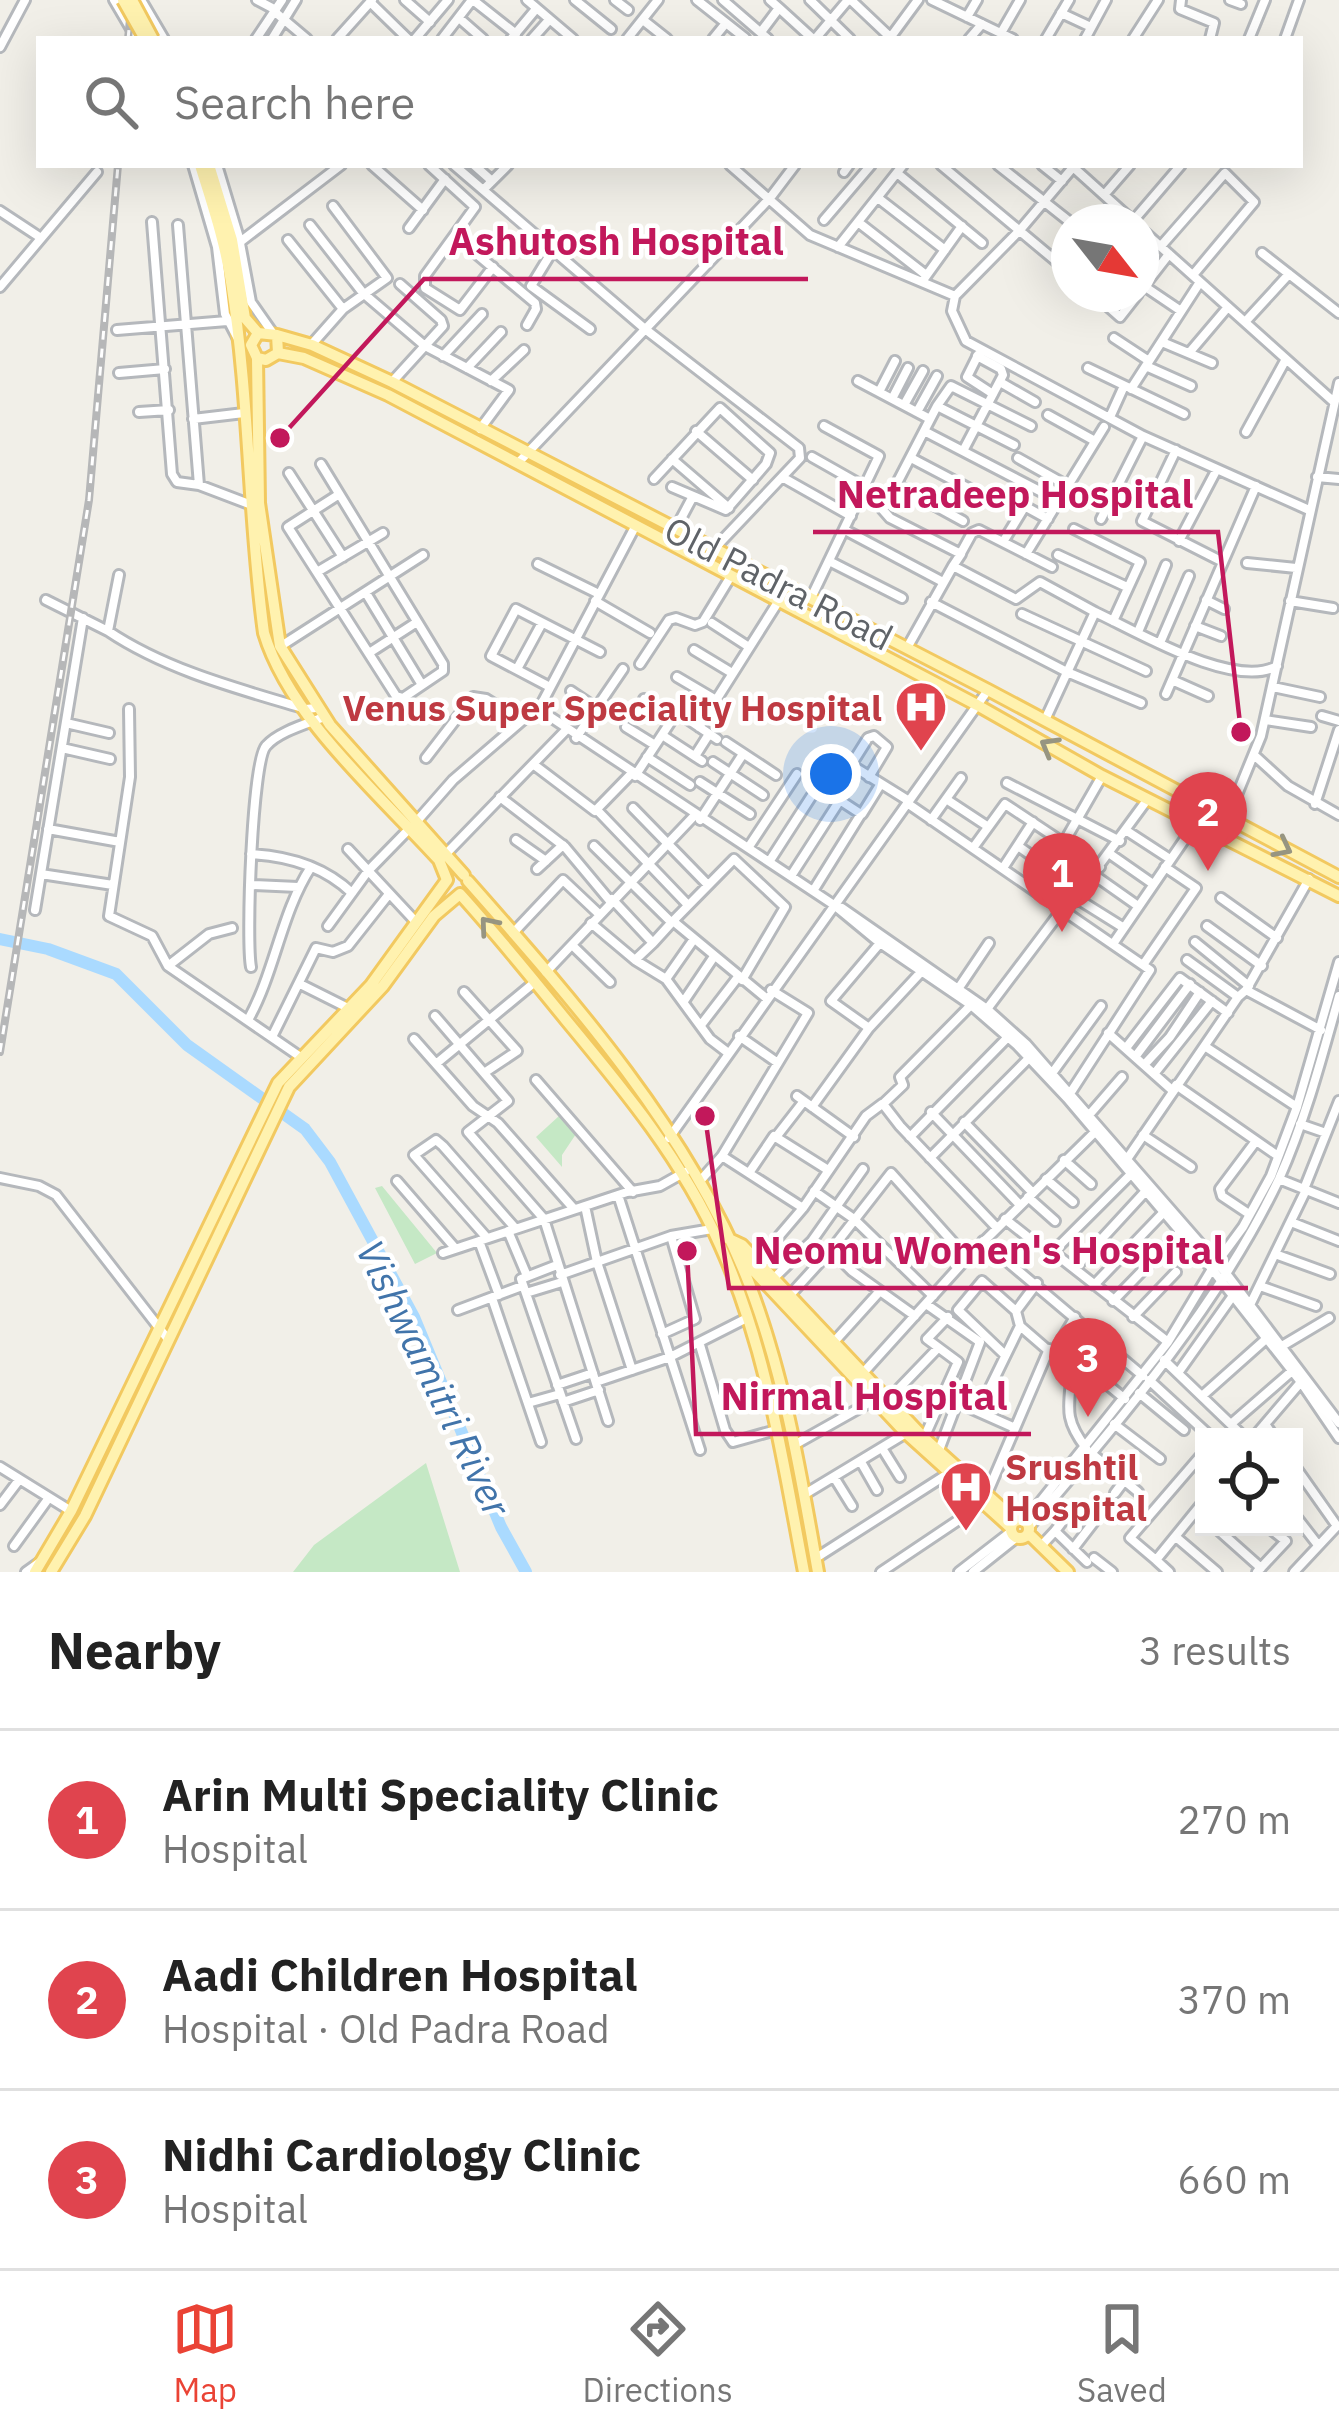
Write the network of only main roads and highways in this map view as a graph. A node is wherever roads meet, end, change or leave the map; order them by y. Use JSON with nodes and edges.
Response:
{"nodes":[{"id":1,"x":123,"y":0,"type":"edge"},
{"id":2,"x":143,"y":36,"type":"edge"},
{"id":3,"x":206,"y":168,"type":"edge"},
{"id":4,"x":239,"y":310,"type":"junction"},
{"id":5,"x":258,"y":333,"type":"junction"},
{"id":6,"x":274,"y":333,"type":"junction"},
{"id":7,"x":278,"y":353,"type":"junction"},
{"id":8,"x":255,"y":356,"type":"junction"},
{"id":9,"x":242,"y":371,"type":"junction"},
{"id":10,"x":521,"y":458,"type":"junction"},
{"id":11,"x":275,"y":650,"type":"junction"},
{"id":12,"x":443,"y":856,"type":"junction"},
{"id":13,"x":1339,"y":877,"type":"edge"},
{"id":14,"x":466,"y":878,"type":"junction"},
{"id":15,"x":447,"y":880,"type":"junction"},
{"id":16,"x":460,"y":894,"type":"junction"},
{"id":17,"x":1339,"y":896,"type":"edge"},
{"id":18,"x":540,"y":978,"type":"junction"},
{"id":19,"x":306,"y":1060,"type":"junction"},
{"id":20,"x":687,"y":1170,"type":"junction"},
{"id":21,"x":722,"y":1241,"type":"junction"},
{"id":22,"x":163,"y":1333,"type":"junction"},
{"id":23,"x":881,"y":1400,"type":"junction"},
{"id":24,"x":985,"y":1500,"type":"junction"},
{"id":25,"x":1020,"y":1529,"type":"junction"},
{"id":26,"x":35,"y":1572,"type":"edge"},
{"id":27,"x":51,"y":1572,"type":"edge"},
{"id":28,"x":804,"y":1572,"type":"edge"},
{"id":29,"x":818,"y":1572,"type":"edge"},
{"id":30,"x":1057,"y":1572,"type":"edge"},
{"id":31,"x":1068,"y":1572,"type":"edge"}],
"edges":[{"from":1,"to":2,"type":"main road","bridge":true},
{"from":3,"to":4,"type":"main road"},
{"from":4,"to":5,"type":"main road"},
{"from":4,"to":9,"type":"main road"},
{"from":5,"to":6,"type":"main road"},
{"from":5,"to":8,"type":"main road"},
{"from":6,"to":7,"type":"main road"},
{"from":6,"to":10,"type":"main road","name":"Old Padra Road"},
{"from":7,"to":8,"type":"main road"},
{"from":7,"to":10,"type":"main road","name":"Old Padra Road"},
{"from":8,"to":9,"type":"main road"},
{"from":8,"to":11,"type":"main road"},
{"from":9,"to":11,"type":"main road"},
{"from":10,"to":13,"type":"main road","name":"Old Padra Road","one_way":true},
{"from":17,"to":10,"type":"main road","name":"Old Padra Road","one_way":true},
{"from":11,"to":12,"type":"main road"},
{"from":12,"to":14,"type":"main road"},
{"from":12,"to":15,"type":"main road"},
{"from":14,"to":15,"type":"main road"},
{"from":14,"to":16,"type":"main road"},
{"from":14,"to":18,"type":"main road"},
{"from":15,"to":16,"type":"main road"},
{"from":15,"to":19,"type":"main road"},
{"from":18,"to":16,"type":"main road","one_way":true},
{"from":16,"to":19,"type":"main road"},
{"from":18,"to":20,"type":"main road"},
{"from":19,"to":22,"type":"main road"},
{"from":20,"to":21,"type":"main road"},
{"from":20,"to":21,"type":"main road"},
{"from":21,"to":23,"type":"main road"},
{"from":21,"to":23,"type":"main road"},
{"from":21,"to":28,"type":"main road"},
{"from":21,"to":29,"type":"main road"},
{"from":22,"to":26,"type":"main road"},
{"from":22,"to":27,"type":"main road"},
{"from":23,"to":24,"type":"main road"},
{"from":23,"to":24,"type":"main road"},
{"from":24,"to":25,"type":"main road"},
{"from":25,"to":30,"type":"main road"},
{"from":25,"to":31,"type":"main road"}]}
